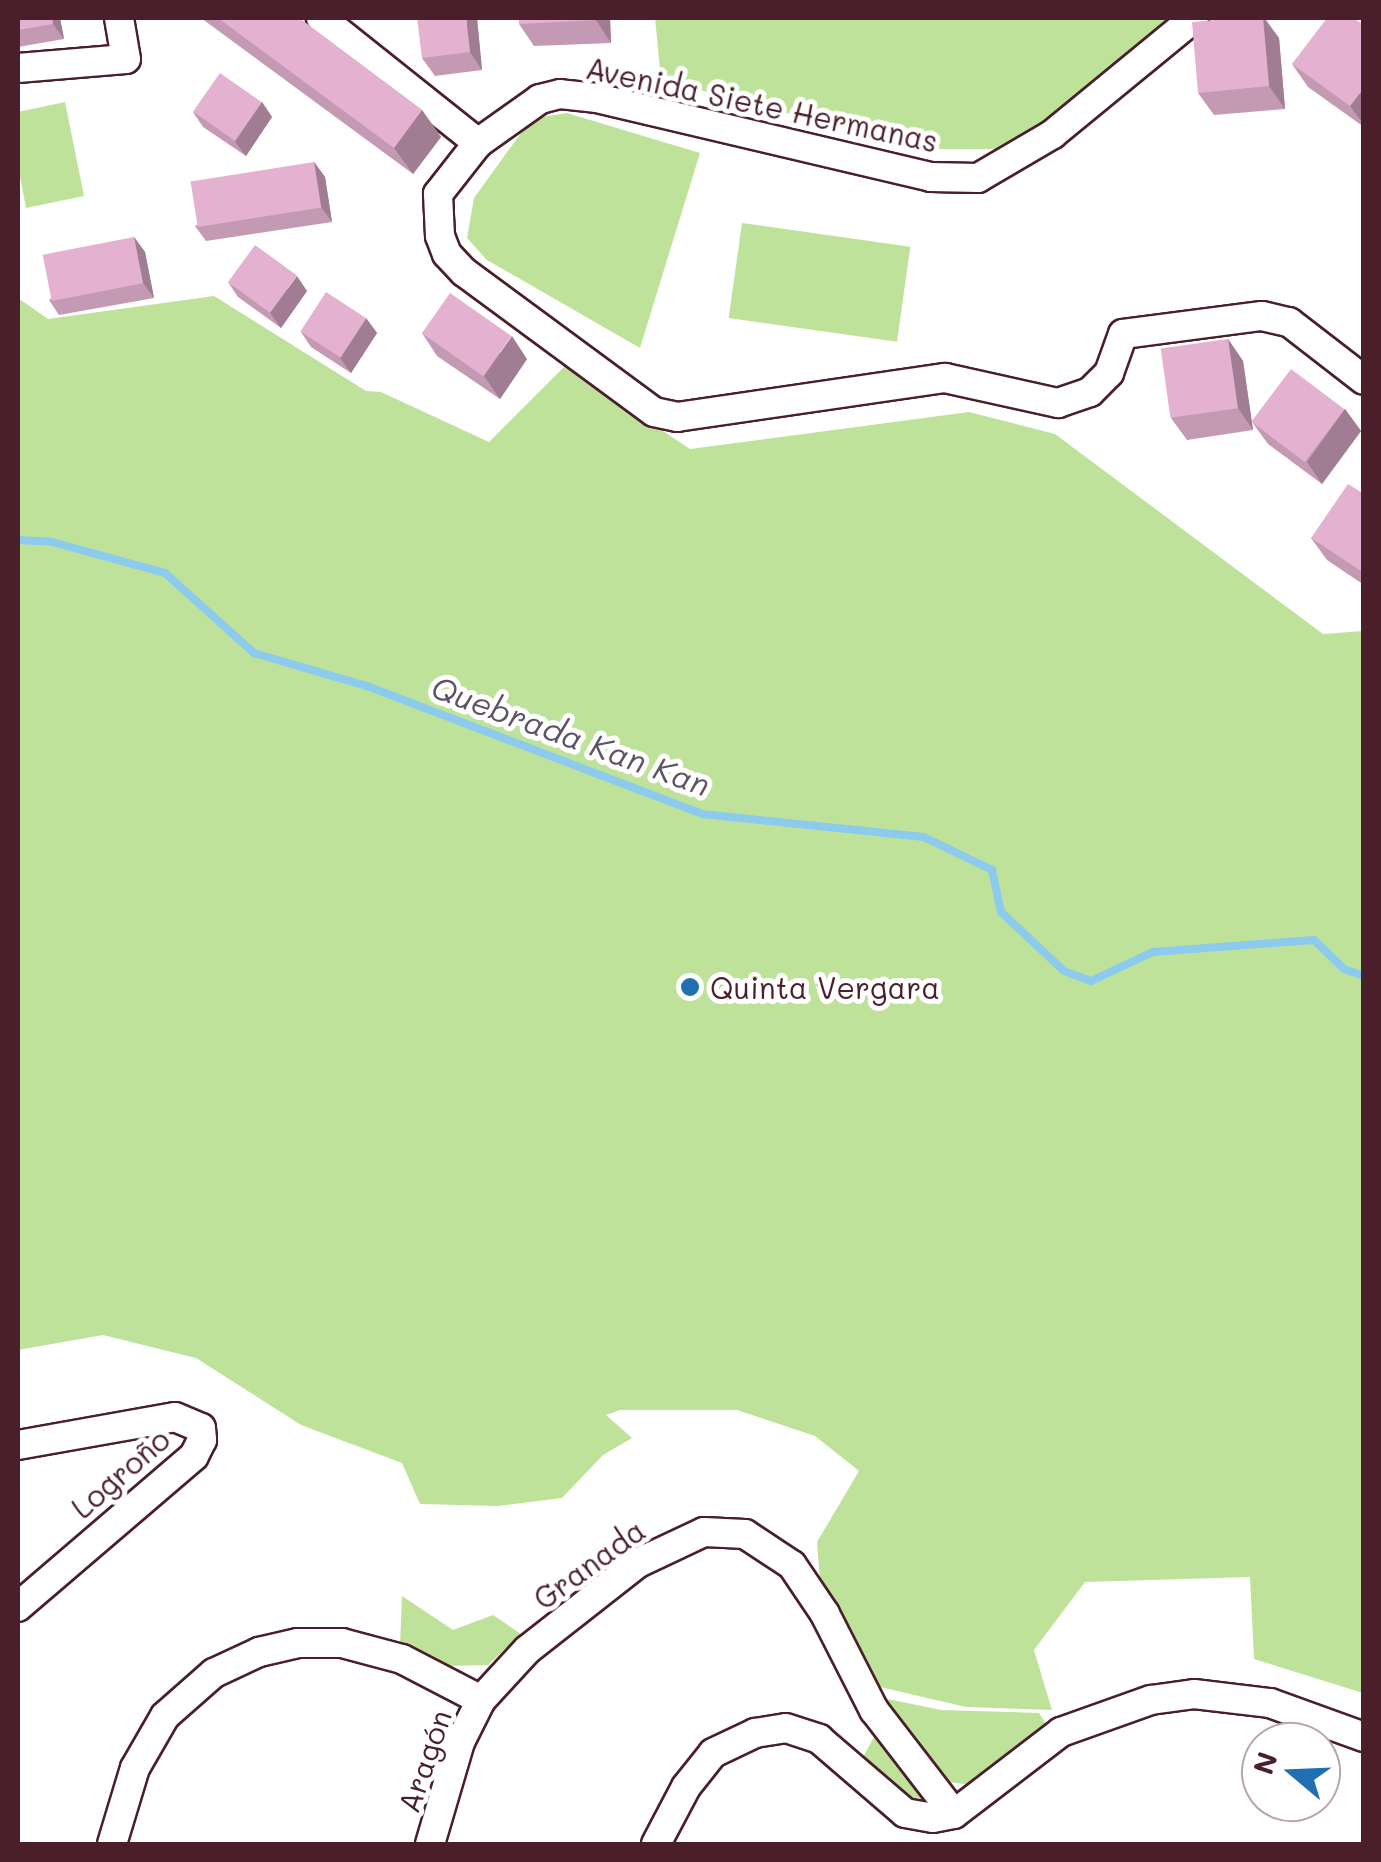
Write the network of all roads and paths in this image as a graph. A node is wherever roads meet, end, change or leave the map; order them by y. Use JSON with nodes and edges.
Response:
{"nodes":[{"id":1,"x":119,"y":18,"type":"edge"},
{"id":2,"x":321,"y":18,"type":"edge"},
{"id":3,"x":1194,"y":18,"type":"edge"},
{"id":4,"x":18,"y":68,"type":"edge"},
{"id":5,"x":478,"y":143,"type":"junction"},
{"id":6,"x":1364,"y":380,"type":"edge"},
{"id":7,"x":18,"y":1445,"type":"edge"},
{"id":8,"x":18,"y":1608,"type":"edge"},
{"id":9,"x":480,"y":1700,"type":"junction"},
{"id":10,"x":1364,"y":1736,"type":"edge"},
{"id":11,"x":954,"y":1814,"type":"junction"},
{"id":12,"x":112,"y":1844,"type":"edge"},
{"id":13,"x":430,"y":1844,"type":"edge"},
{"id":14,"x":656,"y":1844,"type":"edge"}],
"edges":[{"from":1,"to":4,"type":"street"},
{"from":2,"to":5,"type":"street"},
{"from":3,"to":5,"type":"street","name":"Avenida Siete Hermanas"},
{"from":5,"to":6,"type":"street","name":"Avenida Siete Hermanas"},
{"from":7,"to":8,"type":"street","name":"Logroño"},
{"from":9,"to":11,"type":"street","name":"Granada"},
{"from":9,"to":12,"type":"street"},
{"from":9,"to":13,"type":"street","name":"Aragón"},
{"from":10,"to":11,"type":"street"},
{"from":11,"to":14,"type":"street"}]}
